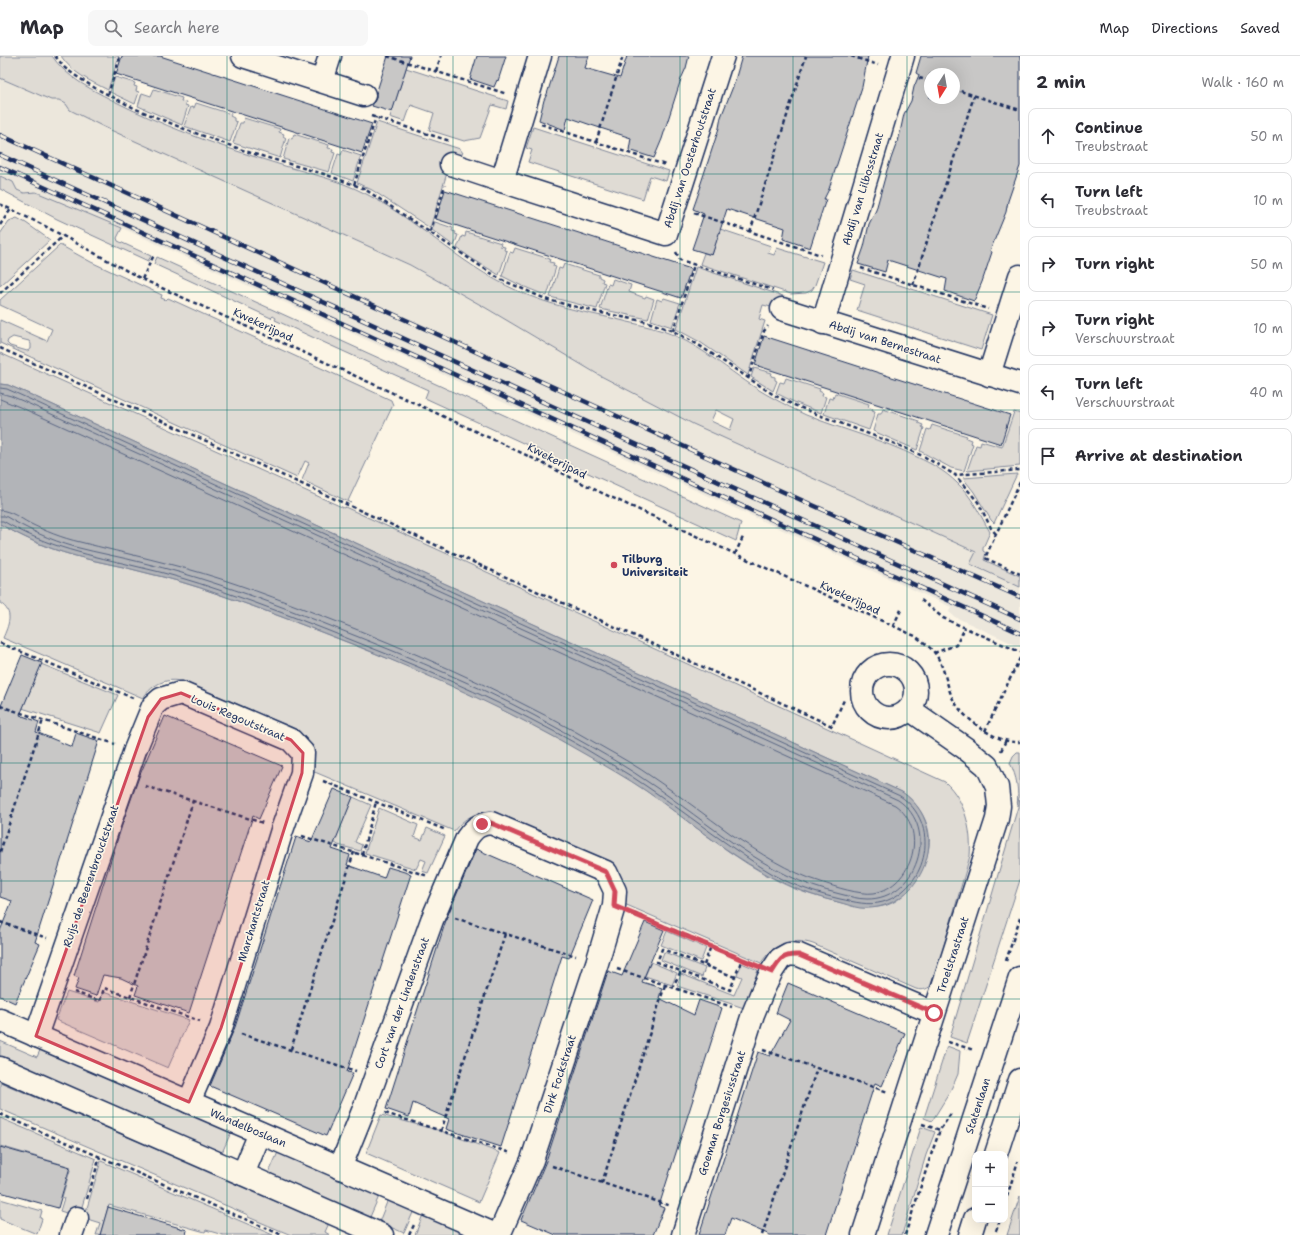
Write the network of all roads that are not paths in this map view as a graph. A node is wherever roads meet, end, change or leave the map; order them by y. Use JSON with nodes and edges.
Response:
{"nodes":[{"id":1,"x":243,"y":56,"type":"edge"},
{"id":2,"x":330,"y":56,"type":"edge"},
{"id":3,"x":540,"y":56,"type":"edge"},
{"id":4,"x":723,"y":56,"type":"edge"},
{"id":5,"x":903,"y":56,"type":"edge"},
{"id":6,"x":322,"y":81,"type":"junction"},
{"id":7,"x":364,"y":95,"type":"road end"},
{"id":8,"x":451,"y":164,"type":"road end"},
{"id":9,"x":502,"y":181,"type":"junction"},
{"id":10,"x":1020,"y":276,"type":"edge"},
{"id":11,"x":782,"y":309,"type":"road end"},
{"id":12,"x":823,"y":323,"type":"junction"},
{"id":13,"x":988,"y":375,"type":"junction"},
{"id":14,"x":1020,"y":384,"type":"edge"},
{"id":15,"x":909,"y":709,"type":"dead end"},
{"id":16,"x":150,"y":712,"type":"joint"},
{"id":17,"x":291,"y":740,"type":"joint"},
{"id":18,"x":467,"y":838,"type":"joint"},
{"id":19,"x":1020,"y":978,"type":"edge"},
{"id":20,"x":934,"y":1013,"type":"junction"},
{"id":21,"x":0,"y":1020,"type":"edge"},
{"id":22,"x":36,"y":1036,"type":"junction"},
{"id":23,"x":0,"y":1068,"type":"edge"},
{"id":24,"x":1020,"y":1080,"type":"edge"},
{"id":25,"x":189,"y":1102,"type":"junction"},
{"id":26,"x":260,"y":1133,"type":"junction"},
{"id":27,"x":997,"y":1151,"type":"edge"},
{"id":28,"x":340,"y":1168,"type":"junction"},
{"id":29,"x":243,"y":1174,"type":"junction"},
{"id":30,"x":974,"y":1223,"type":"edge"},
{"id":31,"x":374,"y":1233,"type":"edge"},
{"id":32,"x":496,"y":1235,"type":"edge"},
{"id":33,"x":499,"y":1235,"type":"edge"},
{"id":34,"x":683,"y":1235,"type":"edge"},
{"id":35,"x":863,"y":1235,"type":"edge"},
{"id":36,"x":936,"y":1235,"type":"edge"},
{"id":37,"x":970,"y":1235,"type":"edge"}],
"edges":[{"from":1,"to":6,"type":"street"},
{"from":2,"to":6,"type":"street"},
{"from":3,"to":9,"type":"street"},
{"from":4,"to":9,"type":"street","name":"Abdij van Oosterhoutstraat"},
{"from":5,"to":12,"type":"street","name":"Abdij van Lilbosstraat"},
{"from":6,"to":7,"type":"street"},
{"from":8,"to":9,"type":"street","name":"Abdij van Oosterhoutstraat"},
{"from":10,"to":13,"type":"street"},
{"from":11,"to":12,"type":"street","name":"Abdij van Bernestraat"},
{"from":12,"to":13,"type":"street","name":"Abdij van Bernestraat"},
{"from":13,"to":14,"type":"street","name":"Abdij van Bernestraat"},
{"from":15,"to":20,"type":"street","name":"Troelstrastraat"},
{"from":16,"to":17,"type":"street","name":"Louis Regoutstraat"},
{"from":16,"to":22,"type":"street","name":"Ruijs de Beerenbrouckstraat"},
{"from":17,"to":25,"type":"street","name":"Marchantstraat"},
{"from":18,"to":28,"type":"street","name":"Cort van der Lindenstraat"},
{"from":18,"to":33,"type":"street","name":"Dirk Fockstraat"},
{"from":19,"to":36,"type":"street","name":"Statenlaan"},
{"from":20,"to":34,"type":"street","name":"Goeman Borgesiusstraat"},
{"from":20,"to":35,"type":"street","name":"Troelstrastraat"},
{"from":21,"to":22,"type":"street","name":"Wandelboslaan"},
{"from":22,"to":25,"type":"street","name":"Wandelboslaan"},
{"from":23,"to":29,"type":"street"},
{"from":24,"to":27,"type":"street"},
{"from":25,"to":26,"type":"street","name":"Wandelboslaan"},
{"from":26,"to":28,"type":"street","name":"Wandelboslaan"},
{"from":26,"to":29,"type":"street"},
{"from":28,"to":32,"type":"street","name":"Wandelboslaan"},
{"from":29,"to":31,"type":"street"},
{"from":30,"to":37,"type":"street"}]}
